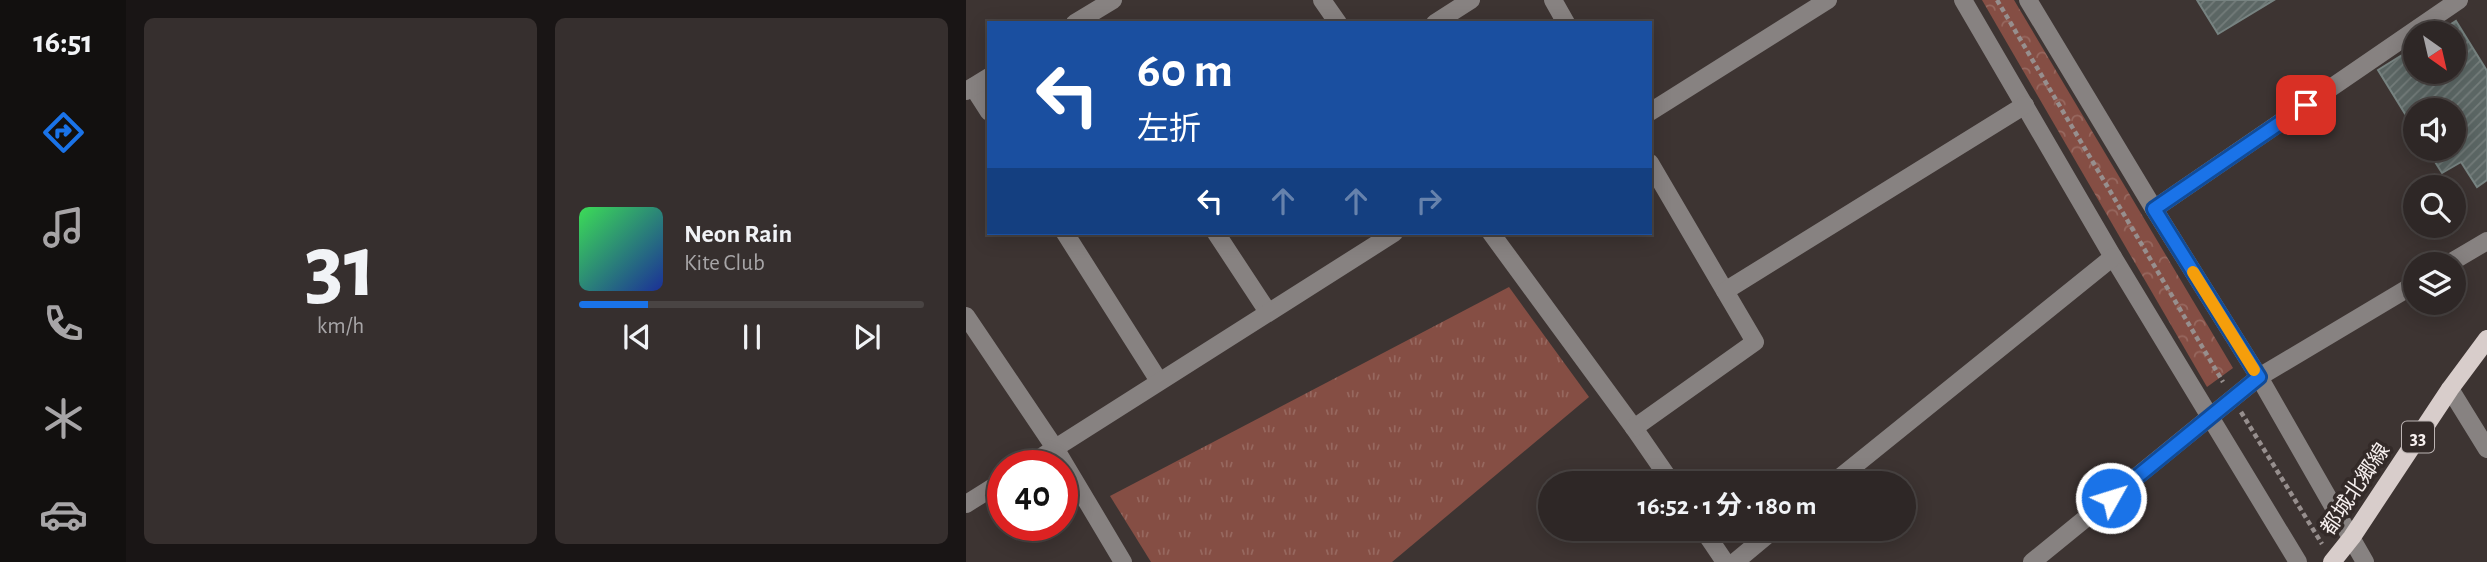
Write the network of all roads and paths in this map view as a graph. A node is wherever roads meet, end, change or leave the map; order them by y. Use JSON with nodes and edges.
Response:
{"nodes":[{"id":1,"x":1113,"y":0,"type":"edge"},
{"id":2,"x":1322,"y":0,"type":"edge"},
{"id":3,"x":1471,"y":0,"type":"edge"},
{"id":4,"x":1553,"y":0,"type":"edge"},
{"id":5,"x":1828,"y":0,"type":"edge"},
{"id":6,"x":1963,"y":0,"type":"edge"},
{"id":7,"x":1997,"y":0,"type":"edge"},
{"id":8,"x":2028,"y":0,"type":"edge"},
{"id":9,"x":2459,"y":0,"type":"edge"},
{"id":10,"x":1080,"y":21,"type":"edge"},
{"id":11,"x":1337,"y":21,"type":"edge"},
{"id":12,"x":1438,"y":21,"type":"edge"},
{"id":13,"x":1565,"y":21,"type":"edge"},
{"id":14,"x":987,"y":78,"type":"edge"},
{"id":15,"x":970,"y":89,"type":"edge"},
{"id":16,"x":2025,"y":105,"type":"junction"},
{"id":17,"x":987,"y":110,"type":"edge"},
{"id":18,"x":1652,"y":111,"type":"edge"},
{"id":19,"x":1652,"y":166,"type":"edge"},
{"id":20,"x":2154,"y":209,"type":"junction"},
{"id":21,"x":1066,"y":235,"type":"edge"},
{"id":22,"x":1217,"y":235,"type":"edge"},
{"id":23,"x":1391,"y":235,"type":"edge"},
{"id":24,"x":1492,"y":235,"type":"edge"},
{"id":25,"x":2487,"y":241,"type":"edge"},
{"id":26,"x":2466,"y":253,"type":"edge"},
{"id":27,"x":2113,"y":257,"type":"junction"},
{"id":28,"x":1725,"y":291,"type":"junction"},
{"id":29,"x":2403,"y":291,"type":"edge"},
{"id":30,"x":1268,"y":312,"type":"junction"},
{"id":31,"x":966,"y":316,"type":"edge"},
{"id":32,"x":2487,"y":339,"type":"edge"},
{"id":33,"x":2259,"y":377,"type":"junction"},
{"id":34,"x":1159,"y":381,"type":"junction"},
{"id":35,"x":2227,"y":388,"type":"dead end"},
{"id":36,"x":2450,"y":389,"type":"junction"},
{"id":37,"x":2241,"y":411,"type":"dead end"},
{"id":38,"x":2209,"y":418,"type":"junction"},
{"id":39,"x":1634,"y":428,"type":"junction"},
{"id":40,"x":1055,"y":448,"type":"junction"},
{"id":41,"x":2487,"y":449,"type":"edge"},
{"id":42,"x":1052,"y":450,"type":"edge"},
{"id":43,"x":1664,"y":471,"type":"edge"},
{"id":44,"x":1848,"y":471,"type":"edge"},
{"id":45,"x":987,"y":491,"type":"edge"},
{"id":46,"x":966,"y":504,"type":"edge"},
{"id":47,"x":2352,"y":537,"type":"junction"},
{"id":48,"x":1711,"y":541,"type":"edge"},
{"id":49,"x":1760,"y":541,"type":"edge"},
{"id":50,"x":2322,"y":544,"type":"dead end"},
{"id":51,"x":1123,"y":562,"type":"edge"},
{"id":52,"x":1725,"y":562,"type":"edge"},
{"id":53,"x":1735,"y":562,"type":"edge"},
{"id":54,"x":2032,"y":562,"type":"edge"},
{"id":55,"x":2298,"y":562,"type":"edge"},
{"id":56,"x":2332,"y":562,"type":"edge"},
{"id":57,"x":2365,"y":562,"type":"edge"}],
"edges":[{"from":1,"to":10,"type":"street"},
{"from":2,"to":11,"type":"street"},
{"from":3,"to":12,"type":"street"},
{"from":4,"to":13,"type":"street"},
{"from":5,"to":18,"type":"street"},
{"from":6,"to":16,"type":"street"},
{"from":7,"to":35,"type":"path"},
{"from":8,"to":20,"type":"street"},
{"from":9,"to":20,"type":"street"},
{"from":14,"to":15,"type":"street"},
{"from":15,"to":17,"type":"street"},
{"from":16,"to":27,"type":"street"},
{"from":16,"to":28,"type":"street"},
{"from":19,"to":28,"type":"street"},
{"from":20,"to":33,"type":"street"},
{"from":21,"to":34,"type":"street"},
{"from":22,"to":30,"type":"street"},
{"from":23,"to":30,"type":"street"},
{"from":24,"to":39,"type":"street"},
{"from":25,"to":26,"type":"street"},
{"from":27,"to":38,"type":"street"},
{"from":27,"to":44,"type":"street"},
{"from":28,"to":39,"type":"street"},
{"from":29,"to":33,"type":"street"},
{"from":30,"to":34,"type":"street"},
{"from":31,"to":40,"type":"street"},
{"from":32,"to":36,"type":"main road","name":"都城北郷線","number":"33"},
{"from":33,"to":38,"type":"street"},
{"from":33,"to":47,"type":"street"},
{"from":34,"to":40,"type":"street"},
{"from":36,"to":41,"type":"street"},
{"from":36,"to":47,"type":"main road","name":"都城北郷線","number":"33"},
{"from":37,"to":50,"type":"path"},
{"from":38,"to":54,"type":"street"},
{"from":38,"to":55,"type":"street"},
{"from":39,"to":43,"type":"street"},
{"from":40,"to":42,"type":"street"},
{"from":40,"to":51,"type":"street"},
{"from":45,"to":46,"type":"street"},
{"from":47,"to":56,"type":"main road","name":"都城北郷線","number":"33"},
{"from":47,"to":57,"type":"street"},
{"from":48,"to":52,"type":"street"},
{"from":49,"to":53,"type":"street"}]}
